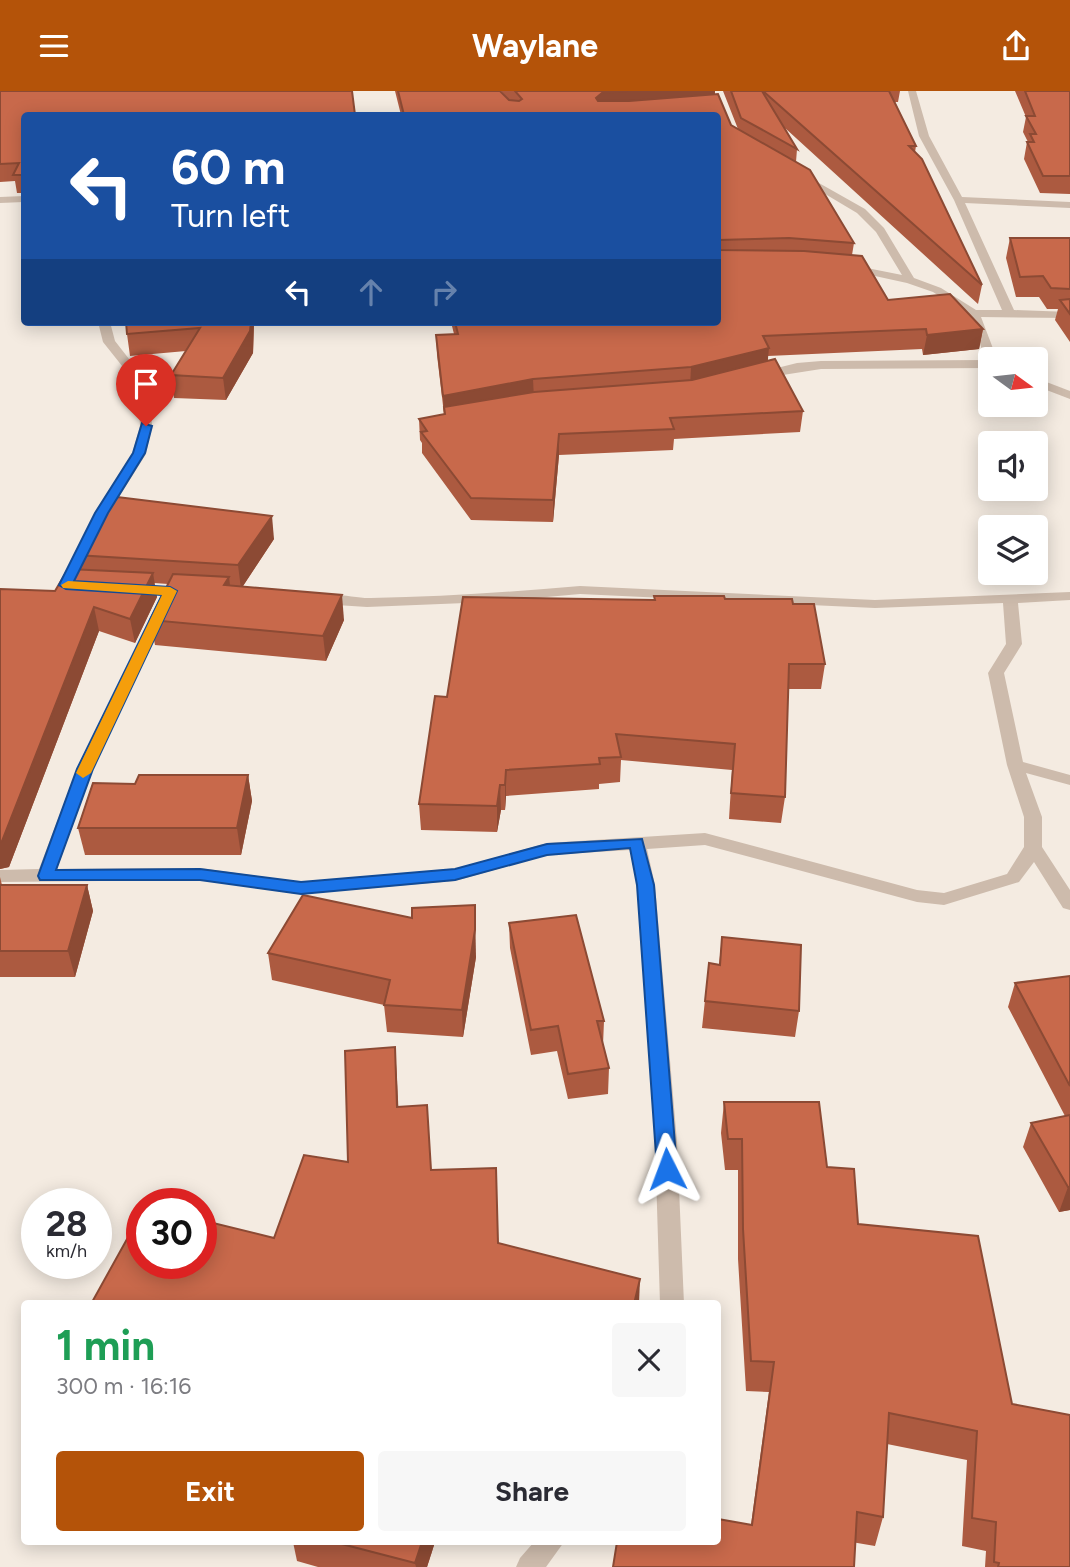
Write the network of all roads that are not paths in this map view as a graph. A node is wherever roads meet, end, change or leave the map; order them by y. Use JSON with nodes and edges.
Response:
{"nodes":[{"id":1,"x":912,"y":91,"type":"edge"},
{"id":2,"x":794,"y":172,"type":"edge"},
{"id":3,"x":21,"y":199,"type":"edge"},
{"id":4,"x":0,"y":200,"type":"edge"},
{"id":5,"x":959,"y":200,"type":"junction"},
{"id":6,"x":1070,"y":205,"type":"edge"},
{"id":7,"x":838,"y":266,"type":"edge"},
{"id":8,"x":910,"y":280,"type":"junction"},
{"id":9,"x":974,"y":313,"type":"junction"},
{"id":10,"x":1009,"y":313,"type":"junction"},
{"id":11,"x":1070,"y":316,"type":"edge"},
{"id":12,"x":105,"y":326,"type":"edge"},
{"id":13,"x":986,"y":347,"type":"edge"},
{"id":14,"x":978,"y":361,"type":"edge"},
{"id":15,"x":747,"y":380,"type":"edge"},
{"id":16,"x":1048,"y":386,"type":"edge"},
{"id":17,"x":1070,"y":395,"type":"edge"},
{"id":18,"x":67,"y":587,"type":"edge"},
{"id":19,"x":118,"y":588,"type":"edge"},
{"id":20,"x":170,"y":591,"type":"junction"},
{"id":21,"x":198,"y":593,"type":"edge"},
{"id":22,"x":1070,"y":596,"type":"edge"},
{"id":23,"x":306,"y":599,"type":"edge"},
{"id":24,"x":1010,"y":600,"type":"junction"},
{"id":25,"x":1015,"y":765,"type":"junction"},
{"id":26,"x":1070,"y":780,"type":"edge"},
{"id":27,"x":636,"y":842,"type":"junction"},
{"id":28,"x":1033,"y":847,"type":"junction"},
{"id":29,"x":0,"y":876,"type":"edge"},
{"id":30,"x":46,"y":876,"type":"junction"},
{"id":31,"x":1070,"y":904,"type":"edge"},
{"id":32,"x":672,"y":1300,"type":"edge"},
{"id":33,"x":548,"y":1545,"type":"edge"},
{"id":34,"x":529,"y":1567,"type":"edge"}],
"edges":[{"from":1,"to":5,"type":"street"},
{"from":2,"to":8,"type":"street"},
{"from":3,"to":4,"type":"street"},
{"from":5,"to":6,"type":"street"},
{"from":5,"to":10,"type":"street"},
{"from":7,"to":8,"type":"street"},
{"from":8,"to":9,"type":"street"},
{"from":9,"to":10,"type":"street"},
{"from":9,"to":13,"type":"street"},
{"from":10,"to":11,"type":"street"},
{"from":12,"to":18,"type":"street"},
{"from":14,"to":15,"type":"street"},
{"from":16,"to":17,"type":"street"},
{"from":19,"to":20,"type":"street"},
{"from":20,"to":21,"type":"street"},
{"from":20,"to":30,"type":"street"},
{"from":22,"to":24,"type":"street"},
{"from":23,"to":24,"type":"street"},
{"from":24,"to":25,"type":"street"},
{"from":25,"to":26,"type":"street"},
{"from":25,"to":28,"type":"street"},
{"from":27,"to":28,"type":"street"},
{"from":27,"to":30,"type":"street"},
{"from":27,"to":32,"type":"street"},
{"from":28,"to":31,"type":"street"},
{"from":29,"to":30,"type":"street"},
{"from":33,"to":34,"type":"street"}]}
